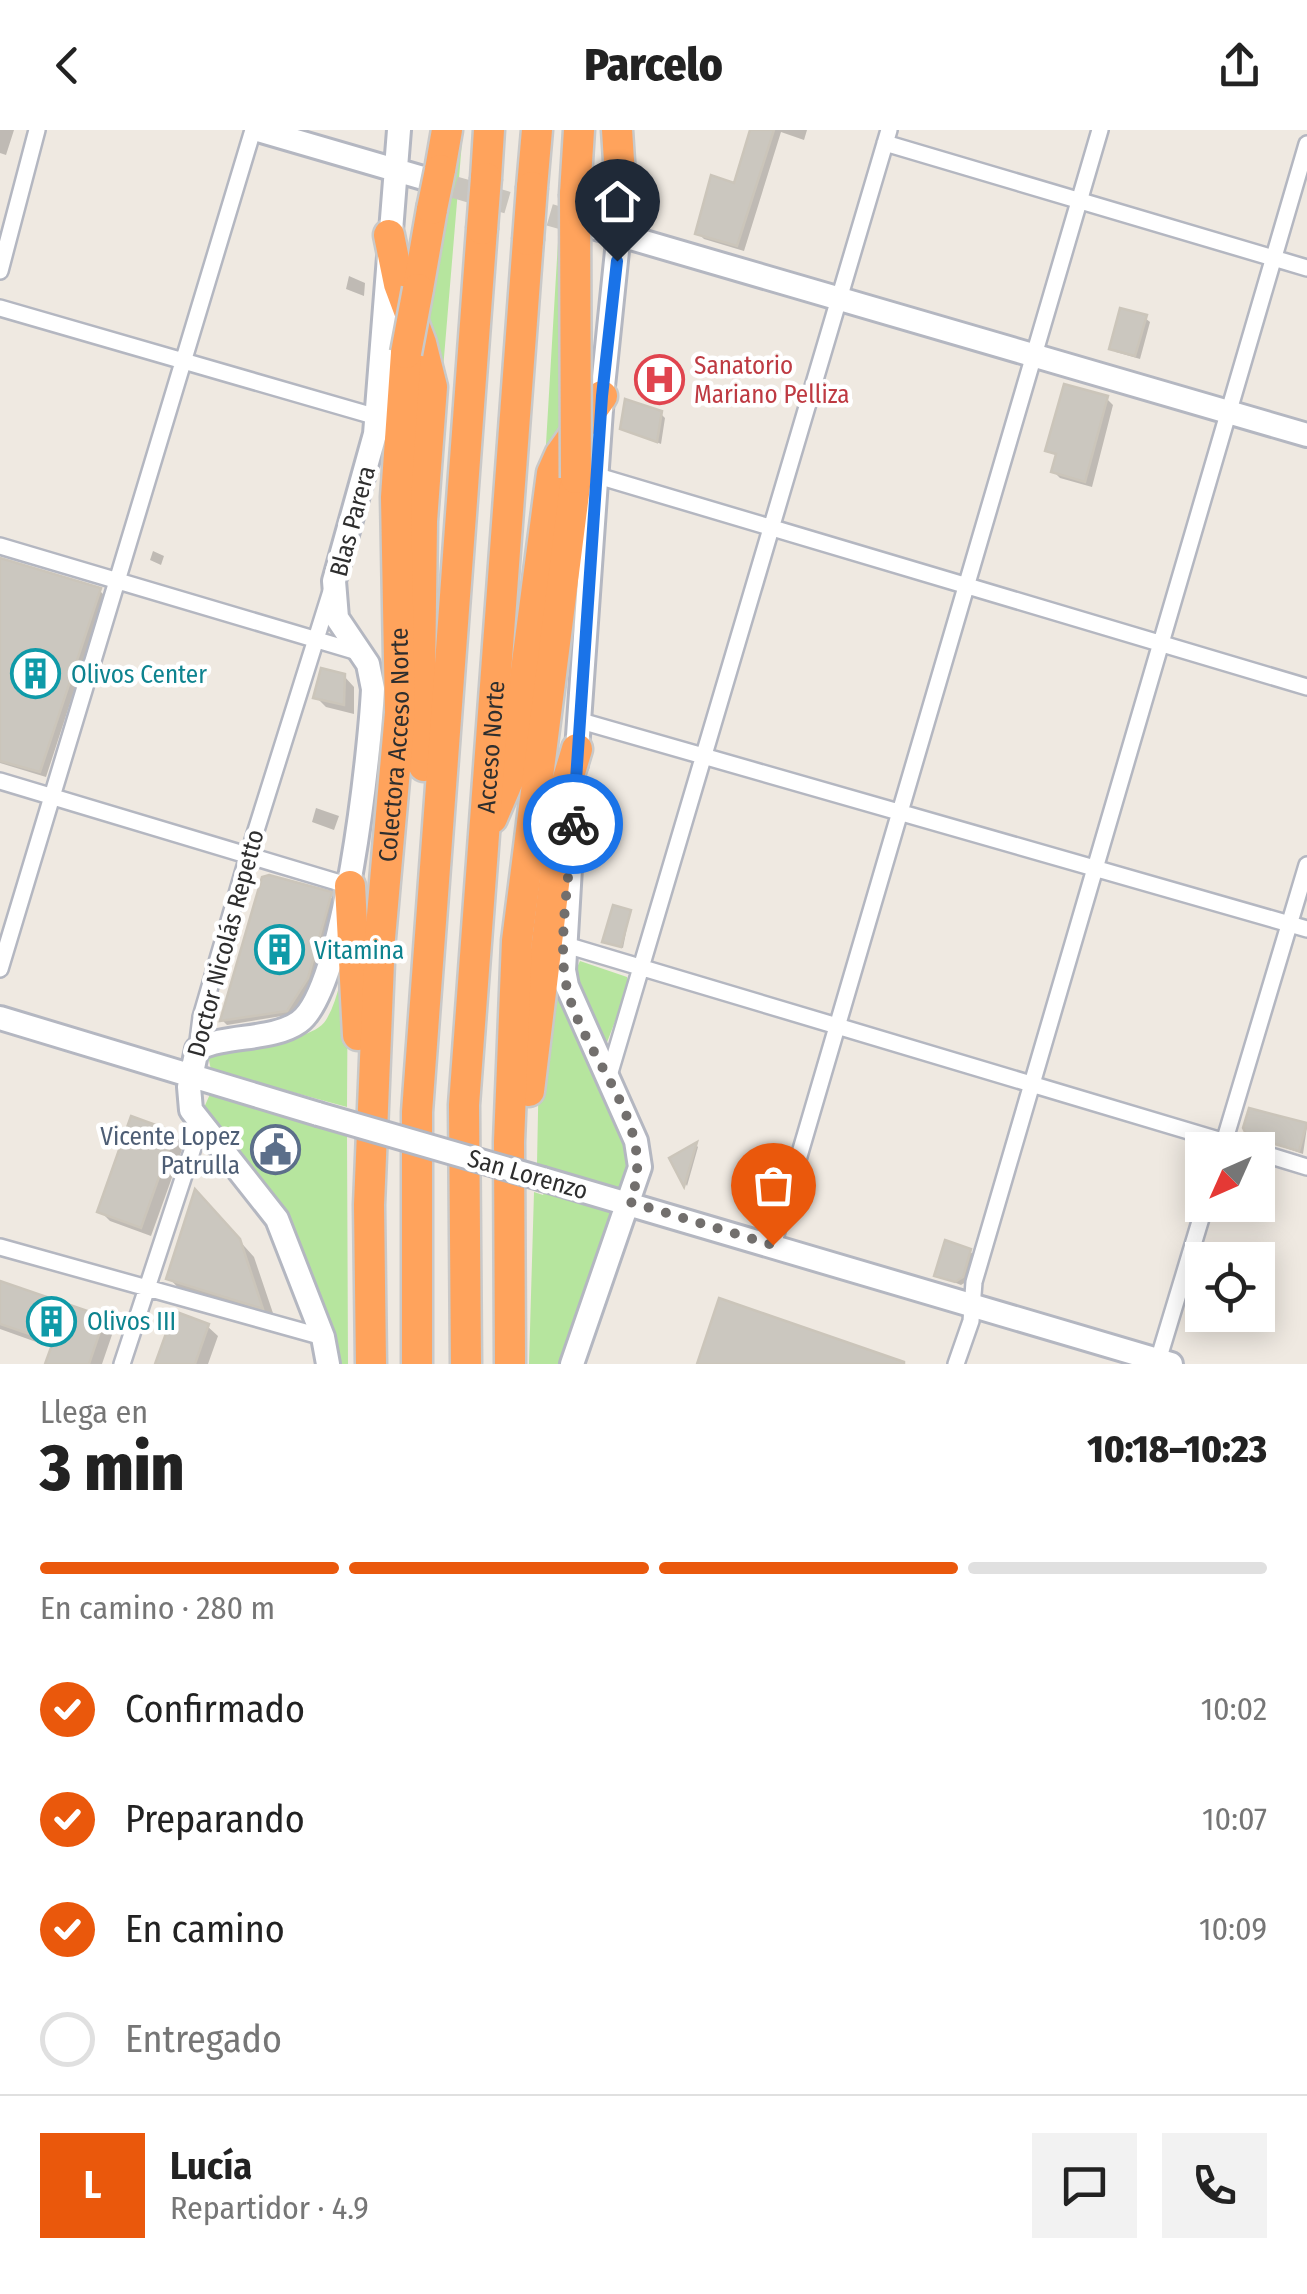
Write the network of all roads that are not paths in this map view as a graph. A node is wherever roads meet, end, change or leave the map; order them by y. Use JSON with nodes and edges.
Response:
{"nodes":[{"id":1,"x":37,"y":130,"type":"edge"},
{"id":2,"x":255,"y":130,"type":"edge"},
{"id":3,"x":399,"y":130,"type":"edge"},
{"id":4,"x":447,"y":130,"type":"edge"},
{"id":5,"x":490,"y":130,"type":"edge"},
{"id":6,"x":536,"y":130,"type":"edge"},
{"id":7,"x":578,"y":130,"type":"edge"},
{"id":8,"x":617,"y":130,"type":"edge"},
{"id":9,"x":629,"y":130,"type":"edge"},
{"id":10,"x":1100,"y":130,"type":"edge"},
{"id":11,"x":887,"y":136,"type":"edge"},
{"id":12,"x":1307,"y":144,"type":"edge"},
{"id":13,"x":394,"y":170,"type":"junction"},
{"id":14,"x":432,"y":174,"type":"junction"},
{"id":15,"x":1079,"y":200,"type":"junction"},
{"id":16,"x":620,"y":221,"type":"junction"},
{"id":17,"x":593,"y":228,"type":"tunnel mouth"},
{"id":18,"x":389,"y":235,"type":"junction"},
{"id":19,"x":1271,"y":258,"type":"junction"},
{"id":20,"x":1307,"y":268,"type":"edge"},
{"id":21,"x":0,"y":271,"type":"edge"},
{"id":22,"x":835,"y":300,"type":"junction"},
{"id":23,"x":0,"y":308,"type":"edge"},
{"id":24,"x":1032,"y":355,"type":"junction"},
{"id":25,"x":182,"y":360,"type":"junction"},
{"id":26,"x":602,"y":396,"type":"junction"},
{"id":27,"x":1228,"y":412,"type":"junction"},
{"id":28,"x":376,"y":416,"type":"junction"},
{"id":29,"x":1307,"y":435,"type":"edge"},
{"id":30,"x":587,"y":477,"type":"junction"},
{"id":31,"x":769,"y":529,"type":"junction"},
{"id":32,"x":0,"y":546,"type":"edge"},
{"id":33,"x":334,"y":581,"type":"junction"},
{"id":34,"x":119,"y":583,"type":"junction"},
{"id":35,"x":966,"y":586,"type":"junction"},
{"id":36,"x":314,"y":639,"type":"junction"},
{"id":37,"x":1159,"y":642,"type":"junction"},
{"id":38,"x":362,"y":653,"type":"junction"},
{"id":39,"x":1307,"y":686,"type":"edge"},
{"id":40,"x":579,"y":735,"type":"junction"},
{"id":41,"x":704,"y":753,"type":"junction"},
{"id":42,"x":0,"y":782,"type":"edge"},
{"id":43,"x":49,"y":796,"type":"junction"},
{"id":44,"x":898,"y":809,"type":"junction"},
{"id":45,"x":482,"y":844,"type":"junction"},
{"id":46,"x":248,"y":856,"type":"junction"},
{"id":47,"x":1307,"y":865,"type":"edge"},
{"id":48,"x":1094,"y":869,"type":"junction"},
{"id":49,"x":350,"y":886,"type":"junction"},
{"id":50,"x":430,"y":890,"type":"junction"},
{"id":51,"x":1290,"y":924,"type":"junction"},
{"id":52,"x":1307,"y":929,"type":"edge"},
{"id":53,"x":566,"y":946,"type":"junction"},
{"id":54,"x":0,"y":969,"type":"edge"},
{"id":55,"x":641,"y":970,"type":"junction"},
{"id":56,"x":0,"y":1018,"type":"edge"},
{"id":57,"x":836,"y":1027,"type":"junction"},
{"id":58,"x":194,"y":1061,"type":"junction"},
{"id":59,"x":608,"y":1080,"type":"junction"},
{"id":60,"x":1030,"y":1086,"type":"junction"},
{"id":61,"x":197,"y":1121,"type":"junction"},
{"id":62,"x":1227,"y":1132,"type":"edge"},
{"id":63,"x":1185,"y":1134,"type":"edge"},
{"id":64,"x":1275,"y":1157,"type":"edge"},
{"id":65,"x":1307,"y":1167,"type":"edge"},
{"id":66,"x":630,"y":1202,"type":"junction"},
{"id":67,"x":1201,"y":1222,"type":"edge"},
{"id":68,"x":773,"y":1245,"type":"junction"},
{"id":69,"x":0,"y":1248,"type":"edge"},
{"id":70,"x":370,"y":1252,"type":"junction"},
{"id":71,"x":148,"y":1287,"type":"junction"},
{"id":72,"x":415,"y":1291,"type":"junction"},
{"id":73,"x":971,"y":1302,"type":"junction"},
{"id":74,"x":323,"y":1336,"type":"junction"},
{"id":75,"x":1162,"y":1363,"type":"edge"},
{"id":76,"x":122,"y":1364,"type":"edge"},
{"id":77,"x":328,"y":1364,"type":"edge"},
{"id":78,"x":370,"y":1364,"type":"edge"},
{"id":79,"x":405,"y":1364,"type":"edge"},
{"id":80,"x":417,"y":1364,"type":"edge"},
{"id":81,"x":466,"y":1364,"type":"edge"},
{"id":82,"x":512,"y":1364,"type":"edge"},
{"id":83,"x":572,"y":1364,"type":"edge"},
{"id":84,"x":956,"y":1364,"type":"edge"}],
"edges":[{"from":1,"to":21,"type":"street"},
{"from":2,"to":13,"type":"street"},
{"from":2,"to":25,"type":"street"},
{"from":3,"to":13,"type":"street","name":"Blas Parera"},
{"from":4,"to":14,"type":"highway","name":"Colectora Acceso Norte"},
{"from":5,"to":50,"type":"highway","name":"Acceso Norte","bridge":true},
{"from":6,"to":45,"type":"highway","name":"Acceso Norte","bridge":true},
{"from":7,"to":30,"type":"highway","bridge":true},
{"from":8,"to":16,"type":"highway"},
{"from":9,"to":16,"type":"street"},
{"from":10,"to":15,"type":"street"},
{"from":11,"to":15,"type":"street"},
{"from":11,"to":22,"type":"street"},
{"from":12,"to":19,"type":"street"},
{"from":13,"to":14,"type":"street"},
{"from":13,"to":18,"type":"street","name":"Blas Parera"},
{"from":14,"to":70,"type":"highway","name":"Colectora Acceso Norte","bridge":true},
{"from":15,"to":19,"type":"street"},
{"from":15,"to":24,"type":"street"},
{"from":16,"to":17,"type":"street"},
{"from":16,"to":22,"type":"street"},
{"from":16,"to":26,"type":"street"},
{"from":18,"to":28,"type":"street","name":"Blas Parera"},
{"from":18,"to":50,"type":"highway"},
{"from":19,"to":20,"type":"street"},
{"from":19,"to":27,"type":"street"},
{"from":22,"to":24,"type":"street"},
{"from":22,"to":31,"type":"street"},
{"from":23,"to":25,"type":"street"},
{"from":24,"to":27,"type":"street"},
{"from":24,"to":35,"type":"street"},
{"from":25,"to":28,"type":"street"},
{"from":25,"to":34,"type":"street"},
{"from":26,"to":30,"type":"street"},
{"from":26,"to":45,"type":"highway"},
{"from":27,"to":29,"type":"street"},
{"from":27,"to":37,"type":"street"},
{"from":28,"to":33,"type":"street","name":"Blas Parera"},
{"from":30,"to":31,"type":"street"},
{"from":30,"to":40,"type":"street"},
{"from":30,"to":82,"type":"highway"},
{"from":31,"to":35,"type":"street"},
{"from":31,"to":41,"type":"street"},
{"from":32,"to":34,"type":"street"},
{"from":33,"to":36,"type":"street","name":"Doctor Nicolás Repetto"},
{"from":33,"to":38,"type":"street","name":"Blas Parera"},
{"from":34,"to":36,"type":"street"},
{"from":34,"to":43,"type":"street"},
{"from":35,"to":37,"type":"street"},
{"from":35,"to":44,"type":"street"},
{"from":36,"to":38,"type":"street"},
{"from":36,"to":46,"type":"street","name":"Doctor Nicolás Repetto"},
{"from":37,"to":39,"type":"street"},
{"from":37,"to":48,"type":"street"},
{"from":38,"to":49,"type":"street","name":"Blas Parera"},
{"from":40,"to":41,"type":"street"},
{"from":40,"to":53,"type":"street"},
{"from":40,"to":82,"type":"highway"},
{"from":41,"to":44,"type":"street"},
{"from":41,"to":55,"type":"street"},
{"from":42,"to":43,"type":"street"},
{"from":43,"to":46,"type":"street"},
{"from":43,"to":54,"type":"street"},
{"from":44,"to":48,"type":"street"},
{"from":44,"to":57,"type":"street"},
{"from":45,"to":81,"type":"highway","name":"Acceso Norte"},
{"from":46,"to":49,"type":"street"},
{"from":46,"to":58,"type":"street","name":"Doctor Nicolás Repetto"},
{"from":47,"to":51,"type":"street"},
{"from":48,"to":51,"type":"street"},
{"from":48,"to":60,"type":"street"},
{"from":49,"to":58,"type":"street","name":"Blas Parera"},
{"from":49,"to":70,"type":"highway"},
{"from":50,"to":72,"type":"highway","name":"Acceso Norte"},
{"from":51,"to":52,"type":"street"},
{"from":51,"to":62,"type":"street"},
{"from":53,"to":55,"type":"street"},
{"from":53,"to":59,"type":"street"},
{"from":55,"to":57,"type":"street"},
{"from":55,"to":59,"type":"street"},
{"from":56,"to":58,"type":"street","name":"San Lorenzo"},
{"from":57,"to":60,"type":"street"},
{"from":57,"to":68,"type":"street"},
{"from":58,"to":61,"type":"street","name":"Doctor Nicolás Repetto"},
{"from":58,"to":66,"type":"street","name":"San Lorenzo","bridge":true},
{"from":59,"to":66,"type":"street"},
{"from":60,"to":63,"type":"street"},
{"from":60,"to":73,"type":"street"},
{"from":61,"to":71,"type":"street","name":"Doctor Nicolás Repetto"},
{"from":61,"to":74,"type":"street"},
{"from":64,"to":65,"type":"street"},
{"from":66,"to":68,"type":"street","name":"San Lorenzo"},
{"from":66,"to":83,"type":"street"},
{"from":67,"to":75,"type":"street"},
{"from":68,"to":73,"type":"street","name":"San Lorenzo"},
{"from":69,"to":71,"type":"street"},
{"from":70,"to":78,"type":"highway","name":"Colectora Acceso Norte"},
{"from":71,"to":74,"type":"street"},
{"from":71,"to":76,"type":"street","name":"Doctor Nicolás Repetto"},
{"from":72,"to":79,"type":"highway"},
{"from":72,"to":80,"type":"highway","name":"Acceso Norte"},
{"from":73,"to":75,"type":"street","name":"San Lorenzo"},
{"from":73,"to":84,"type":"street"},
{"from":74,"to":77,"type":"street"}]}
